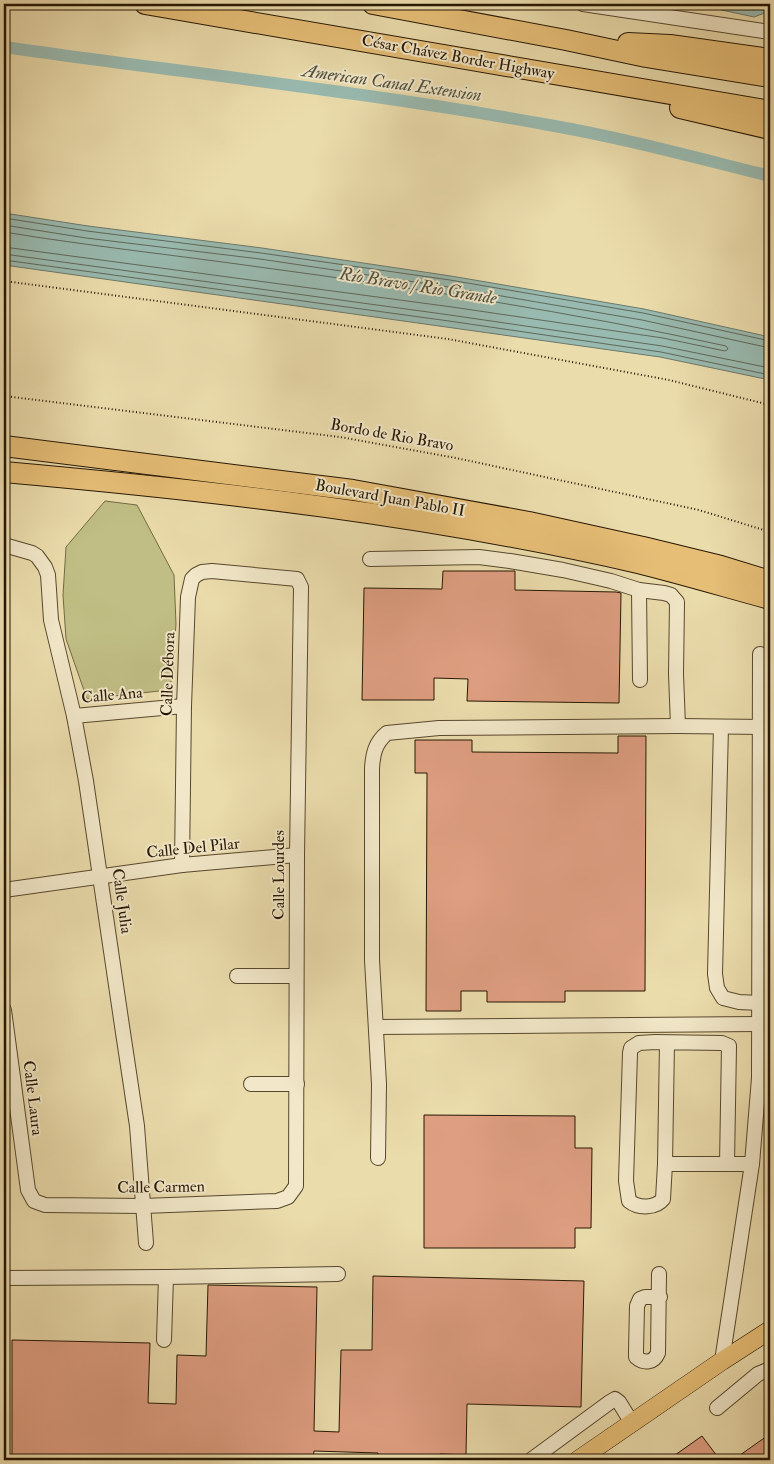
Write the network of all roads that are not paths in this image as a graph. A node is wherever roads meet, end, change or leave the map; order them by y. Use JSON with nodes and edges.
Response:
{"nodes":[{"id":1,"x":145,"y":4,"type":"edge"},
{"id":2,"x":373,"y":4,"type":"edge"},
{"id":3,"x":583,"y":4,"type":"edge"},
{"id":4,"x":770,"y":32,"type":"edge"},
{"id":5,"x":566,"y":40,"type":"junction"},
{"id":6,"x":770,"y":59,"type":"edge"},
{"id":7,"x":533,"y":70,"type":"junction"},
{"id":8,"x":770,"y":77,"type":"edge"},
{"id":9,"x":770,"y":111,"type":"edge"},
{"id":10,"x":770,"y":130,"type":"edge"},
{"id":11,"x":4,"y":446,"type":"edge"},
{"id":12,"x":4,"y":472,"type":"edge"},
{"id":13,"x":4,"y":546,"type":"edge"},
{"id":14,"x":370,"y":559,"type":"dead end"},
{"id":15,"x":284,"y":578,"type":"joint"},
{"id":16,"x":770,"y":580,"type":"edge"},
{"id":17,"x":639,"y":590,"type":"junction"},
{"id":18,"x":770,"y":599,"type":"edge"},
{"id":19,"x":760,"y":654,"type":"dead end"},
{"id":20,"x":640,"y":680,"type":"dead end"},
{"id":21,"x":184,"y":706,"type":"junction"},
{"id":22,"x":74,"y":716,"type":"junction"},
{"id":23,"x":678,"y":726,"type":"junction"},
{"id":24,"x":721,"y":727,"type":"junction"},
{"id":25,"x":765,"y":727,"type":"edge"},
{"id":26,"x":296,"y":855,"type":"junction"},
{"id":27,"x":182,"y":865,"type":"junction"},
{"id":28,"x":100,"y":877,"type":"junction"},
{"id":29,"x":4,"y":890,"type":"edge"},
{"id":30,"x":765,"y":972,"type":"edge"},
{"id":31,"x":237,"y":976,"type":"dead end"},
{"id":32,"x":296,"y":976,"type":"junction"},
{"id":33,"x":760,"y":1002,"type":"junction"},
{"id":34,"x":4,"y":1010,"type":"edge"},
{"id":35,"x":760,"y":1024,"type":"junction"},
{"id":36,"x":376,"y":1027,"type":"junction"},
{"id":37,"x":666,"y":1042,"type":"junction"},
{"id":38,"x":251,"y":1084,"type":"dead end"},
{"id":39,"x":296,"y":1084,"type":"junction"},
{"id":40,"x":378,"y":1158,"type":"dead end"},
{"id":41,"x":665,"y":1164,"type":"junction"},
{"id":42,"x":727,"y":1164,"type":"junction"},
{"id":43,"x":752,"y":1164,"type":"junction"},
{"id":44,"x":296,"y":1186,"type":"joint"},
{"id":45,"x":28,"y":1190,"type":"joint"},
{"id":46,"x":143,"y":1206,"type":"junction"},
{"id":47,"x":146,"y":1243,"type":"dead end"},
{"id":48,"x":338,"y":1274,"type":"dead end"},
{"id":49,"x":660,"y":1274,"type":"dead end"},
{"id":50,"x":166,"y":1277,"type":"junction"},
{"id":51,"x":4,"y":1278,"type":"edge"},
{"id":52,"x":660,"y":1296,"type":"dead end"},
{"id":53,"x":770,"y":1330,"type":"edge"},
{"id":54,"x":164,"y":1340,"type":"dead end"},
{"id":55,"x":722,"y":1361,"type":"junction"},
{"id":56,"x":770,"y":1369,"type":"edge"},
{"id":57,"x":717,"y":1408,"type":"dead end"},
{"id":58,"x":632,"y":1423,"type":"junction"},
{"id":59,"x":531,"y":1460,"type":"edge"},
{"id":60,"x":578,"y":1460,"type":"edge"}],
"edges":[{"from":1,"to":7,"type":"highway","name":"César Chávez Border Highway"},
{"from":2,"to":5,"type":"highway"},
{"from":3,"to":4,"type":"street"},
{"from":5,"to":6,"type":"highway"},
{"from":5,"to":8,"type":"highway"},
{"from":7,"to":9,"type":"highway","name":"César Chávez Border Highway"},
{"from":7,"to":10,"type":"highway"},
{"from":11,"to":16,"type":"highway","name":"Boulevard Juan Pablo II"},
{"from":12,"to":18,"type":"highway","name":"Boulevard Juan Pablo II"},
{"from":13,"to":22,"type":"street","name":"Calle Julia"},
{"from":14,"to":17,"type":"street"},
{"from":15,"to":21,"type":"street","name":"Calle Débora"},
{"from":15,"to":26,"type":"street","name":"Calle Lourdes"},
{"from":17,"to":20,"type":"street"},
{"from":17,"to":23,"type":"street"},
{"from":19,"to":25,"type":"street"},
{"from":21,"to":22,"type":"street","name":"Calle Ana"},
{"from":21,"to":27,"type":"street","name":"Calle Débora"},
{"from":22,"to":28,"type":"street","name":"Calle Julia"},
{"from":23,"to":24,"type":"street"},
{"from":23,"to":36,"type":"street"},
{"from":24,"to":25,"type":"street"},
{"from":24,"to":33,"type":"street"},
{"from":25,"to":30,"type":"street"},
{"from":26,"to":27,"type":"street","name":"Calle Del Pilar"},
{"from":26,"to":32,"type":"street","name":"Calle Lourdes"},
{"from":27,"to":28,"type":"street","name":"Calle Del Pilar"},
{"from":28,"to":29,"type":"street","name":"Calle Del Pilar"},
{"from":28,"to":46,"type":"street","name":"Calle Julia"},
{"from":30,"to":33,"type":"street"},
{"from":31,"to":32,"type":"street"},
{"from":32,"to":39,"type":"street","name":"Calle Lourdes"},
{"from":33,"to":35,"type":"street"},
{"from":34,"to":45,"type":"street","name":"Calle Laura"},
{"from":35,"to":36,"type":"street"},
{"from":35,"to":43,"type":"street"},
{"from":36,"to":40,"type":"street"},
{"from":37,"to":41,"type":"street"},
{"from":37,"to":41,"type":"street"},
{"from":37,"to":42,"type":"street"},
{"from":38,"to":39,"type":"street"},
{"from":39,"to":44,"type":"street","name":"Calle Lourdes"},
{"from":41,"to":42,"type":"street"},
{"from":42,"to":43,"type":"street"},
{"from":43,"to":55,"type":"street"},
{"from":44,"to":46,"type":"street","name":"Calle Carmen"},
{"from":45,"to":46,"type":"street","name":"Calle Carmen"},
{"from":46,"to":47,"type":"street","name":"Calle Julia"},
{"from":48,"to":50,"type":"street"},
{"from":49,"to":52,"type":"street"},
{"from":50,"to":51,"type":"street"},
{"from":50,"to":54,"type":"street"},
{"from":53,"to":55,"type":"main road"},
{"from":55,"to":58,"type":"main road"},
{"from":56,"to":57,"type":"street"},
{"from":58,"to":59,"type":"street"},
{"from":58,"to":60,"type":"main road"}]}
